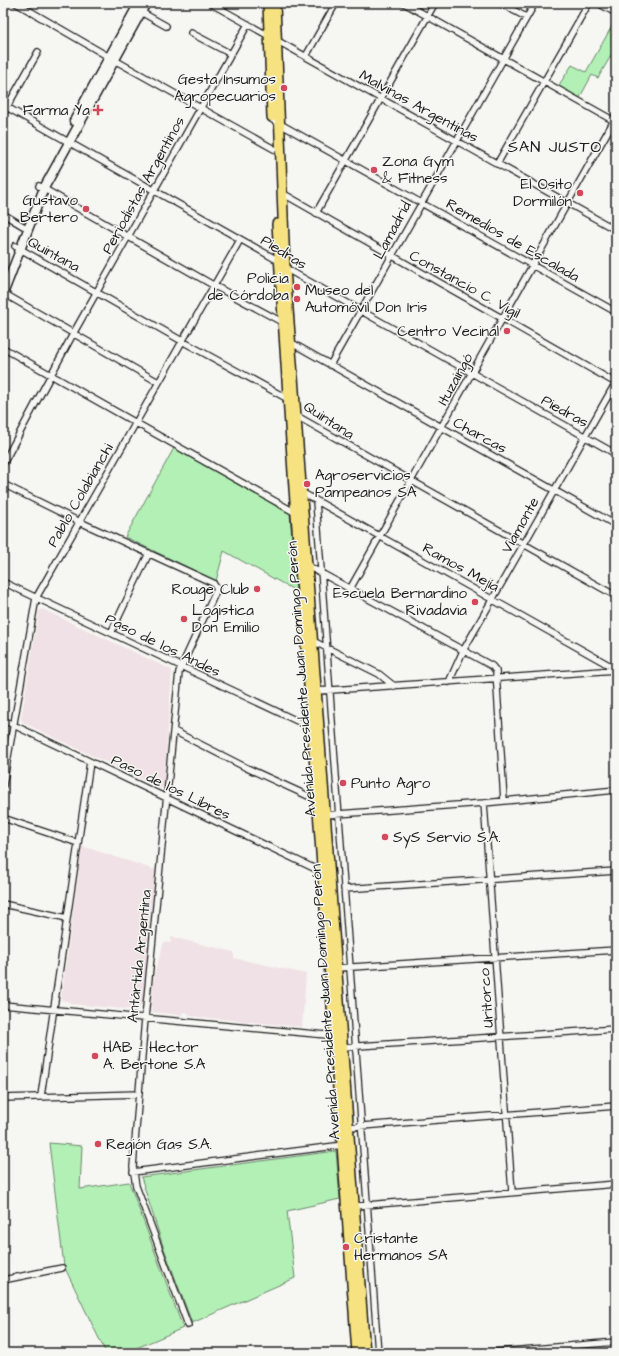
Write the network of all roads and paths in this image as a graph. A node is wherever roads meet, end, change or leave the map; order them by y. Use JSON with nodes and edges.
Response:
{"nodes":[{"id":1,"x":16,"y":3,"type":"edge"},
{"id":2,"x":139,"y":3,"type":"edge"},
{"id":3,"x":146,"y":3,"type":"edge"},
{"id":4,"x":210,"y":3,"type":"edge"},
{"id":5,"x":268,"y":3,"type":"edge"},
{"id":6,"x":275,"y":3,"type":"edge"},
{"id":7,"x":336,"y":3,"type":"edge"},
{"id":8,"x":404,"y":3,"type":"edge"},
{"id":9,"x":435,"y":3,"type":"edge"},
{"id":10,"x":500,"y":3,"type":"edge"},
{"id":11,"x":535,"y":3,"type":"edge"},
{"id":12,"x":589,"y":3,"type":"edge"},
{"id":13,"x":598,"y":3,"type":"edge"},
{"id":14,"x":141,"y":12,"type":"junction"},
{"id":15,"x":616,"y":13,"type":"edge"},
{"id":16,"x":427,"y":16,"type":"junction"},
{"id":17,"x":526,"y":17,"type":"junction"},
{"id":18,"x":248,"y":24,"type":"junction"},
{"id":19,"x":166,"y":26,"type":"dead end"},
{"id":20,"x":191,"y":33,"type":"dead end"},
{"id":21,"x":272,"y":38,"type":"junction"},
{"id":22,"x":38,"y":52,"type":"dead end"},
{"id":23,"x":231,"y":54,"type":"junction"},
{"id":24,"x":306,"y":56,"type":"junction"},
{"id":25,"x":112,"y":59,"type":"junction"},
{"id":26,"x":503,"y":59,"type":"junction"},
{"id":27,"x":544,"y":82,"type":"junction"},
{"id":28,"x":381,"y":99,"type":"junction"},
{"id":29,"x":5,"y":106,"type":"edge"},
{"id":30,"x":200,"y":108,"type":"junction"},
{"id":31,"x":3,"y":114,"type":"edge"},
{"id":32,"x":615,"y":120,"type":"edge"},
{"id":33,"x":276,"y":122,"type":"junction"},
{"id":34,"x":67,"y":140,"type":"junction"},
{"id":35,"x":456,"y":141,"type":"junction"},
{"id":36,"x":274,"y":149,"type":"junction"},
{"id":37,"x":347,"y":161,"type":"junction"},
{"id":38,"x":497,"y":164,"type":"junction"},
{"id":39,"x":41,"y":187,"type":"junction"},
{"id":40,"x":154,"y":191,"type":"junction"},
{"id":41,"x":282,"y":193,"type":"junction"},
{"id":42,"x":422,"y":202,"type":"junction"},
{"id":43,"x":568,"y":204,"type":"junction"},
{"id":44,"x":3,"y":214,"type":"edge"},
{"id":45,"x":316,"y":214,"type":"junction"},
{"id":46,"x":23,"y":226,"type":"junction"},
{"id":47,"x":616,"y":230,"type":"edge"},
{"id":48,"x":128,"y":237,"type":"junction"},
{"id":49,"x":240,"y":240,"type":"junction"},
{"id":50,"x":18,"y":247,"type":"junction"},
{"id":51,"x":392,"y":257,"type":"junction"},
{"id":52,"x":278,"y":259,"type":"junction"},
{"id":53,"x":533,"y":265,"type":"junction"},
{"id":54,"x":285,"y":268,"type":"junction"},
{"id":55,"x":3,"y":279,"type":"edge"},
{"id":56,"x":213,"y":285,"type":"junction"},
{"id":57,"x":97,"y":292,"type":"junction"},
{"id":58,"x":3,"y":293,"type":"edge"},
{"id":59,"x":361,"y":311,"type":"junction"},
{"id":60,"x":616,"y":312,"type":"edge"},
{"id":61,"x":502,"y":319,"type":"junction"},
{"id":62,"x":282,"y":322,"type":"junction"},
{"id":63,"x":73,"y":334,"type":"junction"},
{"id":64,"x":182,"y":341,"type":"junction"},
{"id":65,"x":290,"y":342,"type":"junction"},
{"id":66,"x":3,"y":348,"type":"edge"},
{"id":67,"x":330,"y":365,"type":"junction"},
{"id":68,"x":51,"y":374,"type":"junction"},
{"id":69,"x":472,"y":374,"type":"junction"},
{"id":70,"x":158,"y":382,"type":"junction"},
{"id":71,"x":616,"y":382,"type":"edge"},
{"id":72,"x":288,"y":398,"type":"junction"},
{"id":73,"x":295,"y":416,"type":"junction"},
{"id":74,"x":135,"y":423,"type":"junction"},
{"id":75,"x":442,"y":427,"type":"junction"},
{"id":76,"x":585,"y":436,"type":"junction"},
{"id":77,"x":616,"y":454,"type":"edge"},
{"id":78,"x":3,"y":464,"type":"edge"},
{"id":79,"x":411,"y":482,"type":"junction"},
{"id":80,"x":3,"y":484,"type":"edge"},
{"id":81,"x":297,"y":490,"type":"junction"},
{"id":82,"x":554,"y":490,"type":"junction"},
{"id":83,"x":316,"y":501,"type":"junction"},
{"id":84,"x":296,"y":513,"type":"junction"},
{"id":85,"x":78,"y":521,"type":"junction"},
{"id":86,"x":616,"y":525,"type":"edge"},
{"id":87,"x":380,"y":536,"type":"junction"},
{"id":88,"x":523,"y":544,"type":"junction"},
{"id":89,"x":149,"y":553,"type":"junction"},
{"id":90,"x":308,"y":566,"type":"junction"},
{"id":91,"x":322,"y":574,"type":"junction"},
{"id":92,"x":3,"y":582,"type":"edge"},
{"id":93,"x":350,"y":590,"type":"junction"},
{"id":94,"x":616,"y":596,"type":"edge"},
{"id":95,"x":34,"y":597,"type":"junction"},
{"id":96,"x":492,"y":599,"type":"junction"},
{"id":97,"x":111,"y":633,"type":"junction"},
{"id":98,"x":313,"y":641,"type":"junction"},
{"id":99,"x":327,"y":648,"type":"junction"},
{"id":100,"x":463,"y":651,"type":"junction"},
{"id":101,"x":180,"y":667,"type":"junction"},
{"id":102,"x":616,"y":670,"type":"edge"},
{"id":103,"x":496,"y":678,"type":"junction"},
{"id":104,"x":449,"y":682,"type":"junction"},
{"id":105,"x":394,"y":686,"type":"junction"},
{"id":106,"x":330,"y":690,"type":"junction"},
{"id":107,"x":317,"y":691,"type":"junction"},
{"id":108,"x":12,"y":715,"type":"dead end"},
{"id":109,"x":3,"y":720,"type":"edge"},
{"id":110,"x":14,"y":724,"type":"junction"},
{"id":111,"x":312,"y":728,"type":"junction"},
{"id":112,"x":174,"y":731,"type":"junction"},
{"id":113,"x":90,"y":762,"type":"junction"},
{"id":114,"x":3,"y":785,"type":"edge"},
{"id":115,"x":616,"y":790,"type":"edge"},
{"id":116,"x":167,"y":799,"type":"junction"},
{"id":117,"x":317,"y":800,"type":"junction"},
{"id":118,"x":504,"y":801,"type":"junction"},
{"id":119,"x":484,"y":803,"type":"junction"},
{"id":120,"x":339,"y":813,"type":"junction"},
{"id":121,"x":325,"y":814,"type":"junction"},
{"id":122,"x":3,"y":818,"type":"edge"},
{"id":123,"x":78,"y":843,"type":"junction"},
{"id":124,"x":616,"y":871,"type":"edge"},
{"id":125,"x":326,"y":874,"type":"junction"},
{"id":126,"x":490,"y":878,"type":"junction"},
{"id":127,"x":344,"y":889,"type":"junction"},
{"id":128,"x":3,"y":904,"type":"edge"},
{"id":129,"x":67,"y":918,"type":"junction"},
{"id":130,"x":616,"y":950,"type":"edge"},
{"id":131,"x":495,"y":959,"type":"junction"},
{"id":132,"x":350,"y":967,"type":"junction"},
{"id":133,"x":337,"y":968,"type":"junction"},
{"id":134,"x":3,"y":1005,"type":"edge"},
{"id":135,"x":53,"y":1010,"type":"junction"},
{"id":136,"x":145,"y":1018,"type":"junction"},
{"id":137,"x":616,"y":1029,"type":"edge"},
{"id":138,"x":338,"y":1036,"type":"junction"},
{"id":139,"x":501,"y":1038,"type":"junction"},
{"id":140,"x":356,"y":1046,"type":"junction"},
{"id":141,"x":343,"y":1047,"type":"junction"},
{"id":142,"x":139,"y":1094,"type":"junction"},
{"id":143,"x":41,"y":1096,"type":"junction"},
{"id":144,"x":3,"y":1098,"type":"edge"},
{"id":145,"x":616,"y":1106,"type":"edge"},
{"id":146,"x":506,"y":1114,"type":"junction"},
{"id":147,"x":362,"y":1126,"type":"junction"},
{"id":148,"x":349,"y":1127,"type":"junction"},
{"id":149,"x":342,"y":1145,"type":"junction"},
{"id":150,"x":133,"y":1172,"type":"junction"},
{"id":151,"x":616,"y":1184,"type":"edge"},
{"id":152,"x":512,"y":1192,"type":"junction"},
{"id":153,"x":367,"y":1205,"type":"junction"},
{"id":154,"x":355,"y":1206,"type":"junction"},
{"id":155,"x":62,"y":1268,"type":"dead end"},
{"id":156,"x":3,"y":1280,"type":"edge"},
{"id":157,"x":188,"y":1325,"type":"dead end"},
{"id":158,"x":616,"y":1342,"type":"edge"},
{"id":159,"x":523,"y":1352,"type":"edge"},
{"id":160,"x":357,"y":1353,"type":"edge"},
{"id":161,"x":365,"y":1353,"type":"edge"},
{"id":162,"x":378,"y":1353,"type":"edge"},
{"id":163,"x":485,"y":1353,"type":"edge"}],
"edges":[{"from":1,"to":25,"type":"street"},
{"from":2,"to":25,"type":"main road"},
{"from":3,"to":14,"type":"main road"},
{"from":4,"to":18,"type":"street","name":"Malvinas Argentinas"},
{"from":5,"to":21,"type":"main road","name":"Avenida Presidente Juan Domingo Perón"},
{"from":6,"to":21,"type":"main road","name":"Avenida Presidente Juan Domingo Perón"},
{"from":7,"to":24,"type":"street"},
{"from":8,"to":16,"type":"street"},
{"from":9,"to":16,"type":"street"},
{"from":10,"to":17,"type":"street"},
{"from":11,"to":17,"type":"street","name":"Lamadrid"},
{"from":12,"to":27,"type":"street"},
{"from":13,"to":15,"type":"street"},
{"from":14,"to":19,"type":"street"},
{"from":14,"to":25,"type":"main road"},
{"from":16,"to":26,"type":"street"},
{"from":16,"to":28,"type":"street"},
{"from":17,"to":26,"type":"street","name":"Lamadrid"},
{"from":18,"to":21,"type":"street","name":"Malvinas Argentinas"},
{"from":18,"to":23,"type":"street","name":"Periodistas Argentinos"},
{"from":20,"to":23,"type":"street"},
{"from":21,"to":24,"type":"street","name":"Malvinas Argentinas"},
{"from":21,"to":33,"type":"main road","name":"Avenida Presidente Juan Domingo Perón"},
{"from":22,"to":29,"type":"street"},
{"from":23,"to":30,"type":"street","name":"Periodistas Argentinos"},
{"from":24,"to":28,"type":"street","name":"Malvinas Argentinas"},
{"from":25,"to":30,"type":"street"},
{"from":25,"to":34,"type":"main road"},
{"from":26,"to":27,"type":"street"},
{"from":26,"to":35,"type":"street","name":"Lamadrid"},
{"from":27,"to":32,"type":"street"},
{"from":27,"to":38,"type":"street"},
{"from":28,"to":35,"type":"street","name":"Malvinas Argentinas"},
{"from":28,"to":37,"type":"street"},
{"from":29,"to":31,"type":"street"},
{"from":29,"to":34,"type":"street","name":"Piedras"},
{"from":30,"to":36,"type":"street"},
{"from":30,"to":40,"type":"street","name":"Periodistas Argentinos"},
{"from":32,"to":43,"type":"street","name":"Ituzaingó"},
{"from":33,"to":36,"type":"main road","name":"Avenida Presidente Juan Domingo Perón"},
{"from":33,"to":37,"type":"street","name":"Remedios de Escalada"},
{"from":33,"to":41,"type":"main road","name":"Avenida Presidente Juan Domingo Perón"},
{"from":34,"to":39,"type":"main road"},
{"from":34,"to":40,"type":"street","name":"Piedras"},
{"from":35,"to":38,"type":"street","name":"Malvinas Argentinas"},
{"from":35,"to":42,"type":"street","name":"Lamadrid"},
{"from":36,"to":52,"type":"main road","name":"Avenida Presidente Juan Domingo Perón"},
{"from":37,"to":42,"type":"street","name":"Remedios de Escalada"},
{"from":37,"to":45,"type":"street"},
{"from":38,"to":43,"type":"street","name":"Malvinas Argentinas"},
{"from":39,"to":46,"type":"main road"},
{"from":39,"to":48,"type":"street"},
{"from":39,"to":50,"type":"main road"},
{"from":40,"to":48,"type":"street","name":"Periodistas Argentinos"},
{"from":40,"to":49,"type":"street","name":"Piedras"},
{"from":41,"to":45,"type":"street","name":"Constancio C. Vigil"},
{"from":41,"to":54,"type":"main road","name":"Avenida Presidente Juan Domingo Perón"},
{"from":42,"to":51,"type":"street","name":"Lamadrid"},
{"from":42,"to":53,"type":"street","name":"Remedios de Escalada"},
{"from":43,"to":47,"type":"street","name":"Malvinas Argentinas"},
{"from":43,"to":53,"type":"street","name":"Ituzaingó"},
{"from":44,"to":46,"type":"street","name":"Quintana"},
{"from":45,"to":51,"type":"street","name":"Constancio C. Vigil"},
{"from":46,"to":50,"type":"main road"},
{"from":48,"to":56,"type":"street"},
{"from":48,"to":57,"type":"street","name":"Periodistas Argentinos"},
{"from":49,"to":52,"type":"street","name":"Piedras"},
{"from":49,"to":56,"type":"street","name":"Pablo Colabianchi"},
{"from":50,"to":55,"type":"main road"},
{"from":50,"to":57,"type":"street","name":"Quintana"},
{"from":50,"to":58,"type":"main road"},
{"from":51,"to":59,"type":"street","name":"Lamadrid"},
{"from":51,"to":61,"type":"street","name":"Constancio C. Vigil"},
{"from":52,"to":54,"type":"street","name":"Piedras"},
{"from":52,"to":62,"type":"main road","name":"Avenida Presidente Juan Domingo Perón"},
{"from":53,"to":60,"type":"street","name":"Remedios de Escalada"},
{"from":53,"to":61,"type":"street","name":"Ituzaingó"},
{"from":54,"to":59,"type":"street","name":"Piedras"},
{"from":54,"to":65,"type":"main road","name":"Avenida Presidente Juan Domingo Perón"},
{"from":56,"to":62,"type":"street"},
{"from":56,"to":64,"type":"street","name":"Pablo Colabianchi"},
{"from":57,"to":63,"type":"street","name":"Periodistas Argentinos"},
{"from":57,"to":64,"type":"street","name":"Quintana"},
{"from":58,"to":63,"type":"street"},
{"from":59,"to":67,"type":"street","name":"Lamadrid"},
{"from":59,"to":69,"type":"street","name":"Piedras"},
{"from":61,"to":69,"type":"street","name":"Ituzaingó"},
{"from":61,"to":71,"type":"street","name":"Constancio C. Vigil"},
{"from":62,"to":72,"type":"main road","name":"Avenida Presidente Juan Domingo Perón"},
{"from":63,"to":68,"type":"street","name":"Periodistas Argentinos"},
{"from":63,"to":70,"type":"street"},
{"from":64,"to":70,"type":"street","name":"Pablo Colabianchi"},
{"from":64,"to":72,"type":"street","name":"Quintana"},
{"from":65,"to":67,"type":"street","name":"Charcas"},
{"from":65,"to":73,"type":"main road","name":"Avenida Presidente Juan Domingo Perón"},
{"from":66,"to":68,"type":"street"},
{"from":67,"to":75,"type":"street","name":"Charcas"},
{"from":68,"to":74,"type":"street"},
{"from":68,"to":78,"type":"street","name":"Periodistas Argentinos"},
{"from":69,"to":75,"type":"street","name":"Ituzaingó"},
{"from":69,"to":76,"type":"street","name":"Piedras"},
{"from":70,"to":74,"type":"street","name":"Pablo Colabianchi"},
{"from":71,"to":76,"type":"street","name":"Viamonte"},
{"from":72,"to":73,"type":"street","name":"Quintana"},
{"from":72,"to":81,"type":"main road","name":"Avenida Presidente Juan Domingo Perón"},
{"from":73,"to":79,"type":"street","name":"Quintana"},
{"from":73,"to":81,"type":"main road","name":"Avenida Presidente Juan Domingo Perón"},
{"from":74,"to":84,"type":"street"},
{"from":74,"to":85,"type":"street","name":"Pablo Colabianchi"},
{"from":75,"to":79,"type":"street","name":"Ituzaingó"},
{"from":75,"to":82,"type":"street","name":"Charcas"},
{"from":76,"to":77,"type":"street","name":"Piedras"},
{"from":76,"to":82,"type":"street","name":"Viamonte"},
{"from":79,"to":87,"type":"street","name":"Ituzaingó"},
{"from":79,"to":88,"type":"street","name":"Quintana"},
{"from":80,"to":85,"type":"street"},
{"from":81,"to":83,"type":"street","name":"Ramos Mejía"},
{"from":81,"to":84,"type":"main road","name":"Avenida Presidente Juan Domingo Perón"},
{"from":81,"to":90,"type":"main road","name":"Avenida Presidente Juan Domingo Perón"},
{"from":82,"to":86,"type":"street","name":"Charcas"},
{"from":82,"to":88,"type":"street","name":"Viamonte"},
{"from":83,"to":87,"type":"street","name":"Ramos Mejía"},
{"from":83,"to":91,"type":"street","name":"Avenida Presidente Juan Domingo Perón"},
{"from":84,"to":111,"type":"main road","name":"Avenida Presidente Juan Domingo Perón"},
{"from":85,"to":89,"type":"street"},
{"from":85,"to":95,"type":"street","name":"Pablo Colabianchi"},
{"from":87,"to":93,"type":"street","name":"Ituzaingó"},
{"from":87,"to":96,"type":"street","name":"Ramos Mejía"},
{"from":88,"to":94,"type":"street","name":"Quintana"},
{"from":88,"to":96,"type":"street","name":"Viamonte"},
{"from":89,"to":97,"type":"street"},
{"from":89,"to":101,"type":"street","name":"Antártida Argentina"},
{"from":90,"to":91,"type":"street"},
{"from":90,"to":98,"type":"main road","name":"Avenida Presidente Juan Domingo Perón"},
{"from":91,"to":93,"type":"street"},
{"from":91,"to":99,"type":"street","name":"Avenida Presidente Juan Domingo Perón"},
{"from":92,"to":95,"type":"street","name":"Paso de los Andes"},
{"from":93,"to":100,"type":"street"},
{"from":95,"to":97,"type":"street","name":"Paso de los Andes"},
{"from":95,"to":108,"type":"street"},
{"from":95,"to":110,"type":"street","name":"Pablo Colabianchi"},
{"from":96,"to":100,"type":"street","name":"Viamonte"},
{"from":96,"to":102,"type":"street","name":"Ramos Mejía"},
{"from":97,"to":101,"type":"street","name":"Paso de los Andes"},
{"from":98,"to":99,"type":"street"},
{"from":98,"to":107,"type":"main road","name":"Avenida Presidente Juan Domingo Perón"},
{"from":99,"to":105,"type":"street"},
{"from":99,"to":106,"type":"street","name":"Avenida Presidente Juan Domingo Perón"},
{"from":100,"to":103,"type":"street"},
{"from":100,"to":104,"type":"street","name":"Viamonte"},
{"from":101,"to":111,"type":"street","name":"Paso de los Andes"},
{"from":101,"to":112,"type":"street","name":"Antártida Argentina"},
{"from":102,"to":103,"type":"street"},
{"from":103,"to":104,"type":"street"},
{"from":103,"to":118,"type":"street"},
{"from":104,"to":105,"type":"street"},
{"from":105,"to":106,"type":"street"},
{"from":106,"to":107,"type":"street"},
{"from":106,"to":120,"type":"street","name":"Avenida Presidente Juan Domingo Perón"},
{"from":107,"to":121,"type":"main road","name":"Avenida Presidente Juan Domingo Perón"},
{"from":109,"to":110,"type":"street","name":"Paso de los Libres"},
{"from":110,"to":113,"type":"street","name":"Paso de los Libres"},
{"from":110,"to":114,"type":"street","name":"Pablo Colabianchi"},
{"from":111,"to":117,"type":"main road","name":"Avenida Presidente Juan Domingo Perón"},
{"from":112,"to":116,"type":"street","name":"Antártida Argentina"},
{"from":112,"to":117,"type":"street"},
{"from":113,"to":116,"type":"street","name":"Paso de los Libres"},
{"from":113,"to":123,"type":"street"},
{"from":115,"to":118,"type":"street"},
{"from":116,"to":125,"type":"street","name":"Paso de los Libres"},
{"from":116,"to":136,"type":"street","name":"Antártida Argentina"},
{"from":117,"to":125,"type":"main road","name":"Avenida Presidente Juan Domingo Perón"},
{"from":118,"to":119,"type":"street"},
{"from":119,"to":120,"type":"street"},
{"from":119,"to":126,"type":"street","name":"Uritorco"},
{"from":120,"to":121,"type":"street"},
{"from":120,"to":127,"type":"street","name":"Avenida Presidente Juan Domingo Perón"},
{"from":121,"to":125,"type":"main road","name":"Avenida Presidente Juan Domingo Perón"},
{"from":122,"to":123,"type":"street"},
{"from":123,"to":129,"type":"street"},
{"from":124,"to":126,"type":"street"},
{"from":125,"to":133,"type":"main road","name":"Avenida Presidente Juan Domingo Perón"},
{"from":125,"to":138,"type":"main road","name":"Avenida Presidente Juan Domingo Perón"},
{"from":126,"to":127,"type":"street"},
{"from":126,"to":131,"type":"street","name":"Uritorco"},
{"from":127,"to":132,"type":"street","name":"Avenida Presidente Juan Domingo Perón"},
{"from":128,"to":129,"type":"street"},
{"from":129,"to":135,"type":"street"},
{"from":130,"to":131,"type":"street"},
{"from":131,"to":132,"type":"street"},
{"from":131,"to":139,"type":"street","name":"Uritorco"},
{"from":132,"to":133,"type":"street"},
{"from":132,"to":140,"type":"street","name":"Avenida Presidente Juan Domingo Perón"},
{"from":133,"to":138,"type":"main road","name":"Avenida Presidente Juan Domingo Perón"},
{"from":134,"to":135,"type":"street"},
{"from":135,"to":136,"type":"street"},
{"from":135,"to":143,"type":"street"},
{"from":136,"to":138,"type":"street"},
{"from":136,"to":142,"type":"street","name":"Antártida Argentina"},
{"from":137,"to":139,"type":"street"},
{"from":138,"to":141,"type":"main road","name":"Avenida Presidente Juan Domingo Perón"},
{"from":138,"to":149,"type":"main road","name":"Avenida Presidente Juan Domingo Perón"},
{"from":139,"to":140,"type":"street"},
{"from":139,"to":146,"type":"street","name":"Uritorco"},
{"from":140,"to":141,"type":"street"},
{"from":140,"to":147,"type":"street","name":"Avenida Presidente Juan Domingo Perón"},
{"from":141,"to":148,"type":"main road","name":"Avenida Presidente Juan Domingo Perón"},
{"from":142,"to":143,"type":"street"},
{"from":142,"to":150,"type":"street","name":"Antártida Argentina"},
{"from":143,"to":144,"type":"street"},
{"from":145,"to":146,"type":"street"},
{"from":146,"to":147,"type":"street"},
{"from":146,"to":152,"type":"street","name":"Uritorco"},
{"from":147,"to":148,"type":"street"},
{"from":147,"to":153,"type":"street","name":"Avenida Presidente Juan Domingo Perón"},
{"from":148,"to":154,"type":"main road","name":"Avenida Presidente Juan Domingo Perón"},
{"from":149,"to":150,"type":"street"},
{"from":149,"to":160,"type":"main road","name":"Avenida Presidente Juan Domingo Perón"},
{"from":150,"to":157,"type":"street","name":"Antártida Argentina"},
{"from":151,"to":152,"type":"street"},
{"from":152,"to":153,"type":"street"},
{"from":153,"to":154,"type":"street"},
{"from":153,"to":162,"type":"street","name":"Avenida Presidente Juan Domingo Perón"},
{"from":154,"to":161,"type":"main road","name":"Avenida Presidente Juan Domingo Perón"},
{"from":155,"to":156,"type":"street"},
{"from":158,"to":159,"type":"street"},
{"from":159,"to":163,"type":"street"}]}
